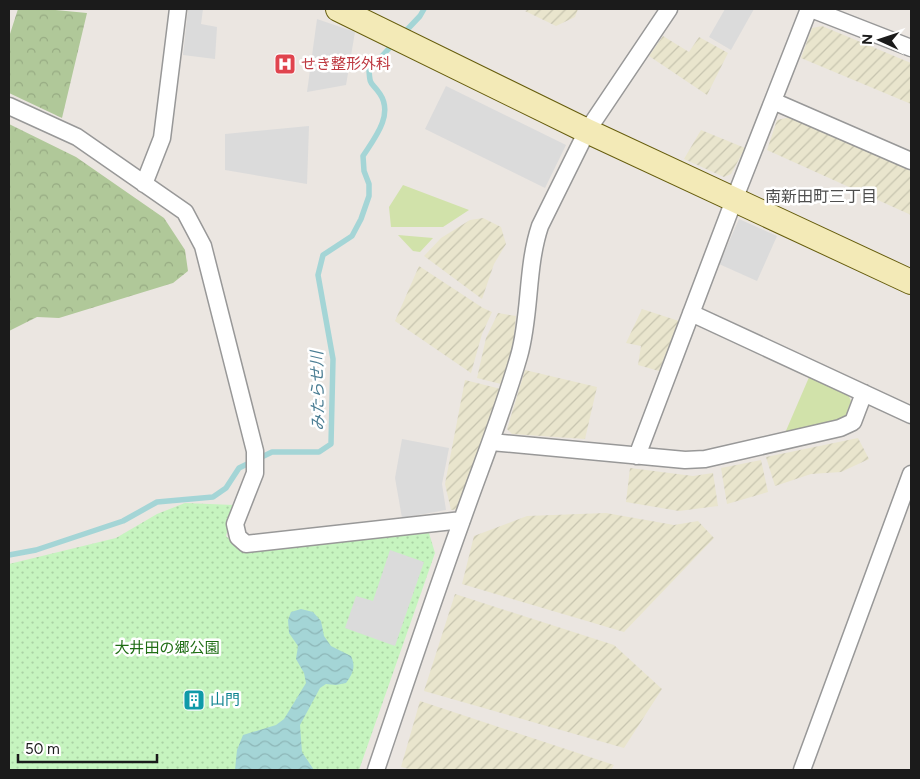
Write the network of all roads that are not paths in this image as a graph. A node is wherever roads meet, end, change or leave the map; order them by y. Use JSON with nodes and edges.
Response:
{"nodes":[{"id":1,"x":178,"y":9,"type":"edge"},
{"id":2,"x":338,"y":9,"type":"edge"},
{"id":3,"x":669,"y":9,"type":"edge"},
{"id":4,"x":810,"y":9,"type":"edge"},
{"id":5,"x":911,"y":48,"type":"edge"},
{"id":6,"x":773,"y":101,"type":"junction"},
{"id":7,"x":9,"y":106,"type":"edge"},
{"id":8,"x":587,"y":131,"type":"junction"},
{"id":9,"x":911,"y":161,"type":"edge"},
{"id":10,"x":144,"y":184,"type":"junction"},
{"id":11,"x":734,"y":200,"type":"junction"},
{"id":12,"x":911,"y":282,"type":"edge"},
{"id":13,"x":691,"y":313,"type":"junction"},
{"id":14,"x":864,"y":393,"type":"junction"},
{"id":15,"x":911,"y":415,"type":"edge"},
{"id":16,"x":492,"y":442,"type":"junction"},
{"id":17,"x":637,"y":456,"type":"junction"},
{"id":18,"x":911,"y":474,"type":"edge"},
{"id":19,"x":462,"y":520,"type":"junction"},
{"id":20,"x":376,"y":770,"type":"edge"},
{"id":21,"x":802,"y":770,"type":"edge"}],
"edges":[{"from":1,"to":10,"type":"street"},
{"from":2,"to":8,"type":"street"},
{"from":3,"to":8,"type":"street"},
{"from":4,"to":5,"type":"street"},
{"from":4,"to":6,"type":"street"},
{"from":6,"to":9,"type":"street"},
{"from":6,"to":11,"type":"street"},
{"from":7,"to":10,"type":"street"},
{"from":8,"to":11,"type":"street"},
{"from":8,"to":16,"type":"street"},
{"from":10,"to":19,"type":"street"},
{"from":11,"to":12,"type":"street"},
{"from":11,"to":13,"type":"street"},
{"from":13,"to":14,"type":"street"},
{"from":13,"to":17,"type":"street"},
{"from":14,"to":15,"type":"street"},
{"from":14,"to":17,"type":"street"},
{"from":16,"to":17,"type":"street"},
{"from":16,"to":19,"type":"street"},
{"from":18,"to":21,"type":"street"},
{"from":19,"to":20,"type":"street"}]}
